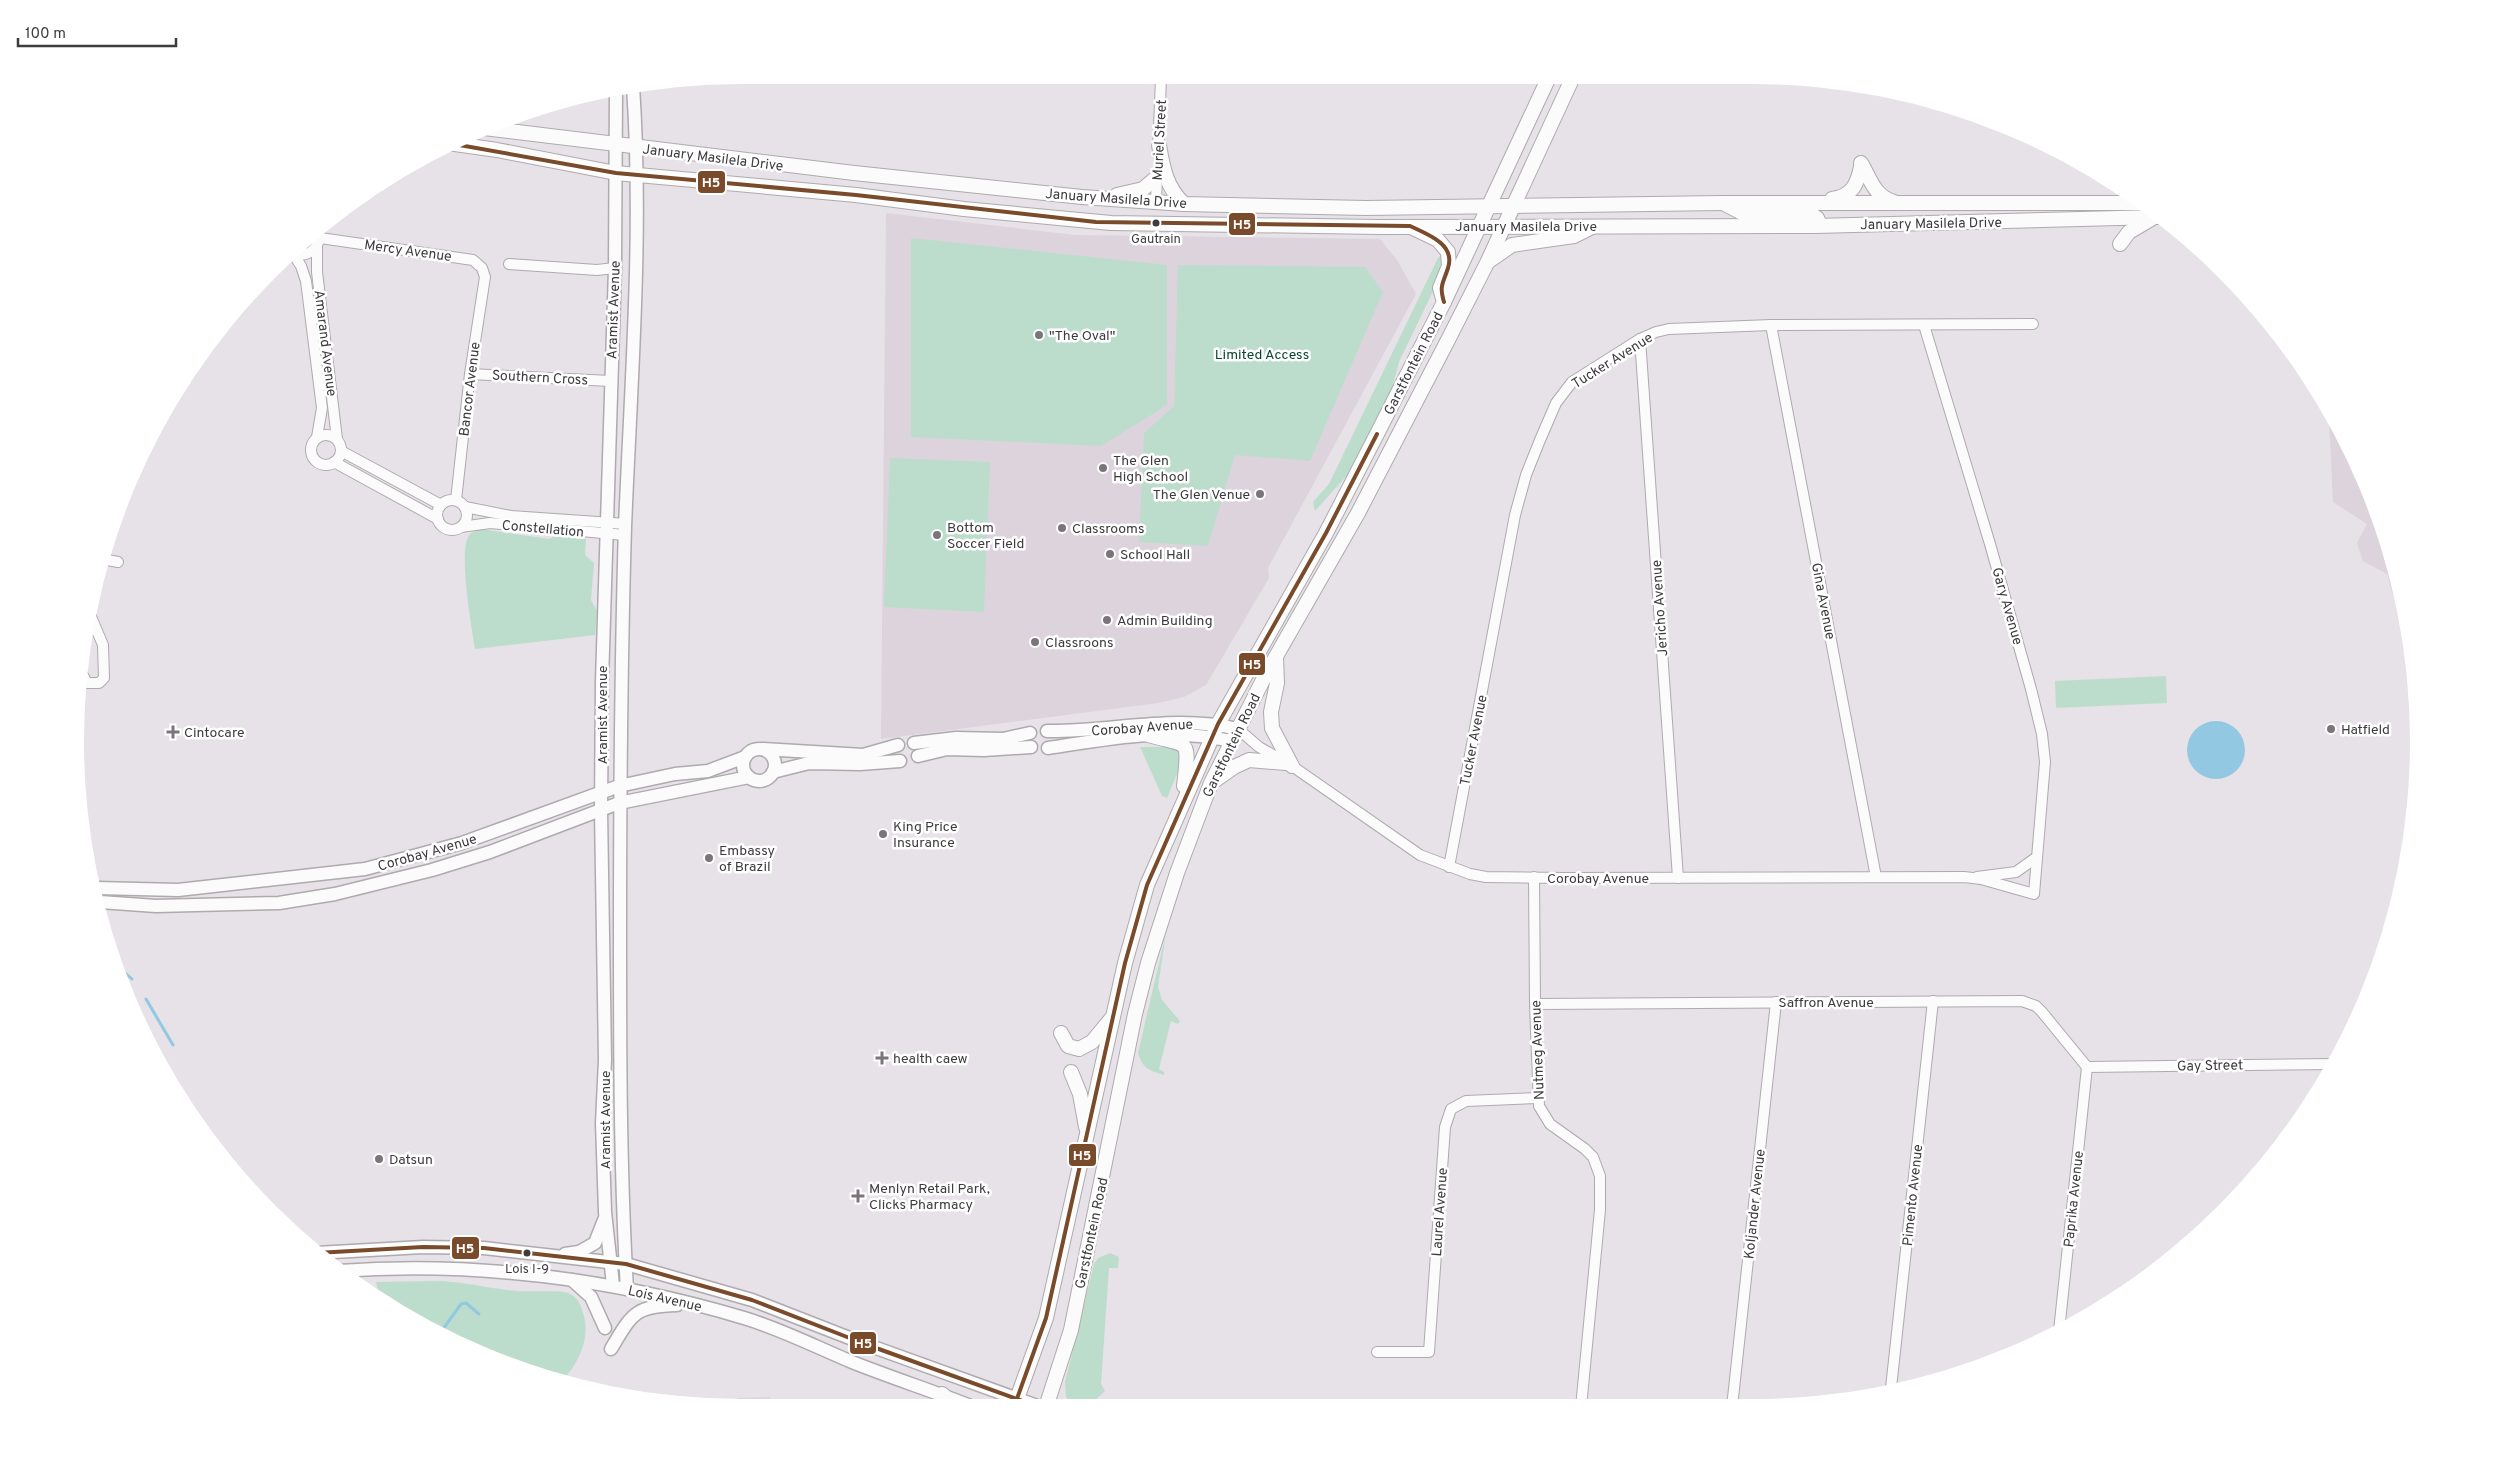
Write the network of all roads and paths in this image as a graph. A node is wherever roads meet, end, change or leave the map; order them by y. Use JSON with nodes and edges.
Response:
{"nodes":[{"id":1,"x":1161,"y":84,"type":"edge"},
{"id":2,"x":1546,"y":84,"type":"edge"},
{"id":3,"x":1570,"y":84,"type":"edge"},
{"id":4,"x":633,"y":93,"type":"edge"},
{"id":5,"x":616,"y":96,"type":"edge"},
{"id":6,"x":500,"y":130,"type":"edge"},
{"id":7,"x":465,"y":145,"type":"edge"},
{"id":8,"x":615,"y":145,"type":"junction"},
{"id":9,"x":1159,"y":145,"type":"junction"},
{"id":10,"x":637,"y":148,"type":"junction"},
{"id":11,"x":616,"y":173,"type":"junction"},
{"id":12,"x":637,"y":175,"type":"junction"},
{"id":13,"x":1157,"y":176,"type":"junction"},
{"id":14,"x":1107,"y":199,"type":"junction"},
{"id":15,"x":1156,"y":202,"type":"junction"},
{"id":16,"x":1722,"y":203,"type":"junction"},
{"id":17,"x":2130,"y":203,"type":"edge"},
{"id":18,"x":1184,"y":204,"type":"junction"},
{"id":19,"x":1799,"y":204,"type":"junction"},
{"id":20,"x":1862,"y":204,"type":"junction"},
{"id":21,"x":1901,"y":204,"type":"junction"},
{"id":22,"x":2086,"y":204,"type":"junction"},
{"id":23,"x":1487,"y":206,"type":"junction"},
{"id":24,"x":1512,"y":206,"type":"junction"},
{"id":25,"x":2135,"y":207,"type":"edge"},
{"id":26,"x":2148,"y":216,"type":"edge"},
{"id":27,"x":2114,"y":218,"type":"junction"},
{"id":28,"x":2152,"y":219,"type":"edge"},
{"id":29,"x":1908,"y":223,"type":"junction"},
{"id":30,"x":1232,"y":225,"type":"junction"},
{"id":31,"x":1478,"y":225,"type":"junction"},
{"id":32,"x":1504,"y":225,"type":"junction"},
{"id":33,"x":1410,"y":226,"type":"junction"},
{"id":34,"x":1595,"y":226,"type":"junction"},
{"id":35,"x":1820,"y":226,"type":"junction"},
{"id":36,"x":318,"y":238,"type":"edge"},
{"id":37,"x":317,"y":240,"type":"edge"},
{"id":38,"x":2120,"y":244,"type":"dead end"},
{"id":39,"x":300,"y":255,"type":"edge"},
{"id":40,"x":295,"y":258,"type":"edge"},
{"id":41,"x":1487,"y":263,"type":"junction"},
{"id":42,"x":509,"y":264,"type":"dead end"},
{"id":43,"x":615,"y":268,"type":"junction"},
{"id":44,"x":485,"y":277,"type":"joint"},
{"id":45,"x":1444,"y":302,"type":"junction"},
{"id":46,"x":2033,"y":324,"type":"dead end"},
{"id":47,"x":1771,"y":325,"type":"junction"},
{"id":48,"x":1924,"y":325,"type":"junction"},
{"id":49,"x":1640,"y":339,"type":"junction"},
{"id":50,"x":470,"y":374,"type":"junction"},
{"id":51,"x":611,"y":381,"type":"junction"},
{"id":52,"x":317,"y":437,"type":"junction"},
{"id":53,"x":337,"y":439,"type":"junction"},
{"id":54,"x":341,"y":452,"type":"junction"},
{"id":55,"x":334,"y":462,"type":"junction"},
{"id":56,"x":456,"y":500,"type":"junction"},
{"id":57,"x":441,"y":505,"type":"junction"},
{"id":58,"x":465,"y":507,"type":"junction"},
{"id":59,"x":438,"y":519,"type":"junction"},
{"id":60,"x":461,"y":526,"type":"junction"},
{"id":61,"x":606,"y":528,"type":"junction"},
{"id":62,"x":625,"y":529,"type":"junction"},
{"id":63,"x":109,"y":560,"type":"edge"},
{"id":64,"x":118,"y":562,"type":"dead end"},
{"id":65,"x":94,"y":624,"type":"edge"},
{"id":66,"x":1276,"y":657,"type":"junction"},
{"id":67,"x":87,"y":682,"type":"edge"},
{"id":68,"x":1215,"y":730,"type":"junction"},
{"id":69,"x":1047,"y":731,"type":"junction"},
{"id":70,"x":1030,"y":733,"type":"junction"},
{"id":71,"x":1145,"y":734,"type":"junction"},
{"id":72,"x":1235,"y":735,"type":"junction"},
{"id":73,"x":914,"y":743,"type":"junction"},
{"id":74,"x":898,"y":745,"type":"junction"},
{"id":75,"x":1031,"y":747,"type":"junction"},
{"id":76,"x":1048,"y":748,"type":"junction"},
{"id":77,"x":763,"y":749,"type":"junction"},
{"id":78,"x":918,"y":756,"type":"junction"},
{"id":79,"x":745,"y":757,"type":"junction"},
{"id":80,"x":900,"y":761,"type":"junction"},
{"id":81,"x":1289,"y":765,"type":"junction"},
{"id":82,"x":773,"y":772,"type":"junction"},
{"id":83,"x":749,"y":776,"type":"junction"},
{"id":84,"x":1212,"y":783,"type":"junction"},
{"id":85,"x":620,"y":786,"type":"junction"},
{"id":86,"x":602,"y":793,"type":"junction"},
{"id":87,"x":1183,"y":799,"type":"junction"},
{"id":88,"x":619,"y":803,"type":"junction"},
{"id":89,"x":601,"y":810,"type":"junction"},
{"id":90,"x":2038,"y":857,"type":"junction"},
{"id":91,"x":1449,"y":867,"type":"junction"},
{"id":92,"x":1876,"y":877,"type":"junction"},
{"id":93,"x":1534,"y":878,"type":"junction"},
{"id":94,"x":1678,"y":878,"type":"junction"},
{"id":95,"x":1974,"y":878,"type":"junction"},
{"id":96,"x":100,"y":888,"type":"edge"},
{"id":97,"x":2034,"y":894,"type":"joint"},
{"id":98,"x":104,"y":902,"type":"edge"},
{"id":99,"x":1776,"y":1002,"type":"junction"},
{"id":100,"x":1933,"y":1002,"type":"junction"},
{"id":101,"x":1535,"y":1004,"type":"junction"},
{"id":102,"x":1114,"y":1015,"type":"junction"},
{"id":103,"x":1061,"y":1033,"type":"dead end"},
{"id":104,"x":2325,"y":1064,"type":"edge"},
{"id":105,"x":2087,"y":1067,"type":"junction"},
{"id":106,"x":1071,"y":1072,"type":"dead end"},
{"id":107,"x":1537,"y":1098,"type":"junction"},
{"id":108,"x":1087,"y":1135,"type":"junction"},
{"id":109,"x":605,"y":1212,"type":"junction"},
{"id":110,"x":327,"y":1252,"type":"edge"},
{"id":111,"x":555,"y":1256,"type":"junction"},
{"id":112,"x":612,"y":1262,"type":"junction"},
{"id":113,"x":626,"y":1264,"type":"junction"},
{"id":114,"x":351,"y":1270,"type":"edge"},
{"id":115,"x":572,"y":1280,"type":"junction"},
{"id":116,"x":613,"y":1285,"type":"junction"},
{"id":117,"x":627,"y":1289,"type":"junction"},
{"id":118,"x":697,"y":1305,"type":"junction"},
{"id":119,"x":2060,"y":1322,"type":"edge"},
{"id":120,"x":605,"y":1328,"type":"dead end"},
{"id":121,"x":611,"y":1349,"type":"dead end"},
{"id":122,"x":1377,"y":1352,"type":"dead end"},
{"id":123,"x":1891,"y":1385,"type":"edge"},
{"id":124,"x":942,"y":1394,"type":"junction"},
{"id":125,"x":948,"y":1399,"type":"edge"},
{"id":126,"x":955,"y":1399,"type":"edge"},
{"id":127,"x":1007,"y":1399,"type":"edge"},
{"id":128,"x":1016,"y":1399,"type":"edge"},
{"id":129,"x":1048,"y":1399,"type":"edge"},
{"id":130,"x":1582,"y":1399,"type":"edge"},
{"id":131,"x":1733,"y":1399,"type":"edge"}],
"edges":[{"from":1,"to":9,"type":"street","name":"Muriel Street"},
{"from":2,"to":23,"type":"main road","name":"Garstfontein Road"},
{"from":3,"to":24,"type":"main road","name":"Garstfontein Road"},
{"from":4,"to":10,"type":"street","name":"Aramist Avenue"},
{"from":5,"to":8,"type":"street","name":"Aramist Avenue"},
{"from":6,"to":8,"type":"main road","name":"January Masilela Drive"},
{"from":7,"to":11,"type":"main road","name":"January Masilela Drive"},
{"from":8,"to":10,"type":"main road","name":"January Masilela Drive"},
{"from":8,"to":11,"type":"street","name":"Aramist Avenue"},
{"from":9,"to":13,"type":"street","name":"Muriel Street"},
{"from":9,"to":18,"type":"main road"},
{"from":10,"to":12,"type":"street","name":"Aramist Avenue"},
{"from":10,"to":14,"type":"main road","name":"January Masilela Drive"},
{"from":11,"to":12,"type":"main road","name":"January Masilela Drive"},
{"from":11,"to":43,"type":"street","name":"Aramist Avenue"},
{"from":12,"to":30,"type":"main road","name":"January Masilela Drive"},
{"from":12,"to":62,"type":"street","name":"Aramist Avenue"},
{"from":13,"to":14,"type":"main road"},
{"from":13,"to":15,"type":"street","name":"Muriel Street"},
{"from":14,"to":15,"type":"main road","name":"January Masilela Drive"},
{"from":15,"to":18,"type":"main road","name":"January Masilela Drive"},
{"from":15,"to":30,"type":"main road"},
{"from":16,"to":19,"type":"main road","name":"January Masilela Drive"},
{"from":16,"to":24,"type":"main road","name":"January Masilela Drive"},
{"from":16,"to":35,"type":"main road"},
{"from":17,"to":22,"type":"main road","name":"January Masilela Drive"},
{"from":18,"to":23,"type":"main road","name":"January Masilela Drive"},
{"from":19,"to":20,"type":"main road","name":"January Masilela Drive"},
{"from":19,"to":21,"type":"main road"},
{"from":20,"to":21,"type":"main road","name":"January Masilela Drive"},
{"from":20,"to":29,"type":"main road"},
{"from":21,"to":22,"type":"main road","name":"January Masilela Drive"},
{"from":22,"to":27,"type":"main road"},
{"from":23,"to":24,"type":"main road","name":"January Masilela Drive"},
{"from":23,"to":31,"type":"main road","name":"Garstfontein Road"},
{"from":24,"to":32,"type":"main road","name":"Garstfontein Road"},
{"from":25,"to":27,"type":"main road"},
{"from":26,"to":27,"type":"main road","name":"January Masilela Drive"},
{"from":27,"to":29,"type":"main road","name":"January Masilela Drive"},
{"from":28,"to":38,"type":"main road"},
{"from":29,"to":35,"type":"main road","name":"January Masilela Drive"},
{"from":30,"to":33,"type":"main road","name":"January Masilela Drive"},
{"from":31,"to":32,"type":"main road","name":"January Masilela Drive"},
{"from":31,"to":33,"type":"main road","name":"January Masilela Drive"},
{"from":31,"to":45,"type":"main road","name":"Garstfontein Road"},
{"from":32,"to":34,"type":"main road","name":"January Masilela Drive"},
{"from":32,"to":41,"type":"main road","name":"Garstfontein Road"},
{"from":33,"to":45,"type":"main road"},
{"from":34,"to":35,"type":"main road","name":"January Masilela Drive"},
{"from":34,"to":41,"type":"main road"},
{"from":36,"to":44,"type":"street","name":"Mercy Avenue"},
{"from":36,"to":53,"type":"street","name":"Amarand Avenue"},
{"from":37,"to":39,"type":"street"},
{"from":40,"to":52,"type":"street","name":"Amarand Avenue"},
{"from":41,"to":66,"type":"main road","name":"Garstfontein Road"},
{"from":42,"to":43,"type":"street"},
{"from":43,"to":51,"type":"street","name":"Aramist Avenue"},
{"from":44,"to":50,"type":"street","name":"Bancor Avenue"},
{"from":45,"to":68,"type":"main road","name":"Garstfontein Road"},
{"from":46,"to":48,"type":"street","name":"Tucker Avenue"},
{"from":47,"to":48,"type":"street","name":"Tucker Avenue"},
{"from":47,"to":49,"type":"street","name":"Tucker Avenue"},
{"from":47,"to":92,"type":"street","name":"Gina Avenue"},
{"from":48,"to":90,"type":"street","name":"Gary Avenue"},
{"from":49,"to":91,"type":"street","name":"Tucker Avenue"},
{"from":49,"to":94,"type":"street","name":"Jericho Avenue"},
{"from":50,"to":51,"type":"street","name":"Southern Cross"},
{"from":50,"to":56,"type":"street","name":"Bancor Avenue"},
{"from":51,"to":61,"type":"street","name":"Aramist Avenue"},
{"from":52,"to":53,"type":"street"},
{"from":52,"to":55,"type":"street"},
{"from":53,"to":54,"type":"street"},
{"from":54,"to":55,"type":"street"},
{"from":54,"to":57,"type":"street"},
{"from":55,"to":59,"type":"street"},
{"from":56,"to":57,"type":"street"},
{"from":56,"to":58,"type":"street"},
{"from":57,"to":59,"type":"street"},
{"from":58,"to":60,"type":"street"},
{"from":58,"to":61,"type":"street","name":"Constellation"},
{"from":59,"to":60,"type":"street"},
{"from":60,"to":61,"type":"street","name":"Constellation"},
{"from":61,"to":62,"type":"street","name":"Constellation"},
{"from":61,"to":86,"type":"street","name":"Aramist Avenue"},
{"from":62,"to":85,"type":"street","name":"Aramist Avenue"},
{"from":63,"to":64,"type":"street"},
{"from":65,"to":67,"type":"street"},
{"from":66,"to":72,"type":"main road","name":"Garstfontein Road"},
{"from":66,"to":81,"type":"main road"},
{"from":68,"to":69,"type":"street","name":"Corobay Avenue"},
{"from":68,"to":71,"type":"street","name":"Corobay Avenue"},
{"from":68,"to":72,"type":"street","name":"Corobay Avenue"},
{"from":68,"to":87,"type":"main road","name":"Garstfontein Road"},
{"from":69,"to":70,"type":"street","name":"Corobay Avenue"},
{"from":69,"to":76,"type":"street"},
{"from":70,"to":73,"type":"street","name":"Corobay Avenue"},
{"from":70,"to":75,"type":"street"},
{"from":71,"to":76,"type":"street","name":"Corobay Avenue"},
{"from":71,"to":87,"type":"main road"},
{"from":72,"to":81,"type":"street","name":"Corobay Avenue"},
{"from":72,"to":84,"type":"main road","name":"Garstfontein Road"},
{"from":73,"to":74,"type":"street","name":"Corobay Avenue"},
{"from":73,"to":78,"type":"street"},
{"from":74,"to":77,"type":"street","name":"Corobay Avenue"},
{"from":74,"to":80,"type":"street"},
{"from":75,"to":76,"type":"street","name":"Corobay Avenue"},
{"from":75,"to":78,"type":"street","name":"Corobay Avenue"},
{"from":77,"to":79,"type":"street","name":"Corobay Avenue"},
{"from":77,"to":82,"type":"street"},
{"from":78,"to":80,"type":"street","name":"Corobay Avenue"},
{"from":79,"to":83,"type":"street"},
{"from":79,"to":85,"type":"street","name":"Corobay Avenue"},
{"from":80,"to":82,"type":"street","name":"Corobay Avenue"},
{"from":81,"to":84,"type":"main road"},
{"from":81,"to":91,"type":"street","name":"Corobay Avenue"},
{"from":82,"to":83,"type":"street","name":"Corobay Avenue"},
{"from":83,"to":88,"type":"street","name":"Corobay Avenue"},
{"from":84,"to":129,"type":"main road","name":"Garstfontein Road"},
{"from":85,"to":86,"type":"street","name":"Corobay Avenue"},
{"from":85,"to":88,"type":"street","name":"Aramist Avenue"},
{"from":86,"to":89,"type":"street","name":"Aramist Avenue"},
{"from":86,"to":96,"type":"street","name":"Corobay Avenue"},
{"from":87,"to":102,"type":"main road","name":"Garstfontein Road"},
{"from":88,"to":89,"type":"street","name":"Corobay Avenue"},
{"from":88,"to":113,"type":"street","name":"Aramist Avenue"},
{"from":89,"to":98,"type":"street","name":"Corobay Avenue"},
{"from":89,"to":109,"type":"street","name":"Aramist Avenue"},
{"from":90,"to":95,"type":"street","name":"Corobay Avenue"},
{"from":90,"to":97,"type":"street","name":"Gary Avenue"},
{"from":91,"to":93,"type":"street","name":"Corobay Avenue"},
{"from":92,"to":94,"type":"street","name":"Corobay Avenue"},
{"from":92,"to":95,"type":"street","name":"Corobay Avenue"},
{"from":93,"to":94,"type":"street","name":"Corobay Avenue"},
{"from":93,"to":101,"type":"street","name":"Nutmeg Avenue"},
{"from":95,"to":97,"type":"street","name":"Corobay Avenue"},
{"from":99,"to":100,"type":"street","name":"Saffron Avenue"},
{"from":99,"to":101,"type":"street","name":"Saffron Avenue"},
{"from":99,"to":131,"type":"street","name":"Koljander Avenue"},
{"from":100,"to":105,"type":"street","name":"Saffron Avenue"},
{"from":100,"to":123,"type":"street","name":"Pimento Avenue"},
{"from":101,"to":107,"type":"street","name":"Nutmeg Avenue"},
{"from":102,"to":103,"type":"main road"},
{"from":102,"to":108,"type":"main road","name":"Garstfontein Road"},
{"from":104,"to":105,"type":"street","name":"Gay Street"},
{"from":105,"to":119,"type":"street","name":"Paprika Avenue"},
{"from":106,"to":108,"type":"main road"},
{"from":107,"to":122,"type":"street","name":"Laurel Avenue"},
{"from":107,"to":130,"type":"street","name":"Nutmeg Avenue"},
{"from":108,"to":128,"type":"main road","name":"Garstfontein Road"},
{"from":109,"to":111,"type":"street"},
{"from":109,"to":112,"type":"street","name":"Aramist Avenue"},
{"from":110,"to":111,"type":"street","name":"Lois Avenue"},
{"from":111,"to":112,"type":"street","name":"Lois Avenue"},
{"from":112,"to":113,"type":"street","name":"Lois Avenue"},
{"from":112,"to":116,"type":"street","name":"Aramist Avenue"},
{"from":113,"to":117,"type":"street","name":"Aramist Avenue"},
{"from":113,"to":127,"type":"street","name":"Lois Avenue"},
{"from":114,"to":115,"type":"street","name":"Lois Avenue"},
{"from":115,"to":116,"type":"street","name":"Lois Avenue"},
{"from":115,"to":120,"type":"street"},
{"from":116,"to":117,"type":"street","name":"Lois Avenue"},
{"from":117,"to":118,"type":"street","name":"Lois Avenue"},
{"from":118,"to":121,"type":"street"},
{"from":118,"to":124,"type":"street","name":"Lois Avenue"},
{"from":124,"to":125,"type":"main road"},
{"from":124,"to":126,"type":"street","name":"Lois Avenue"}]}
